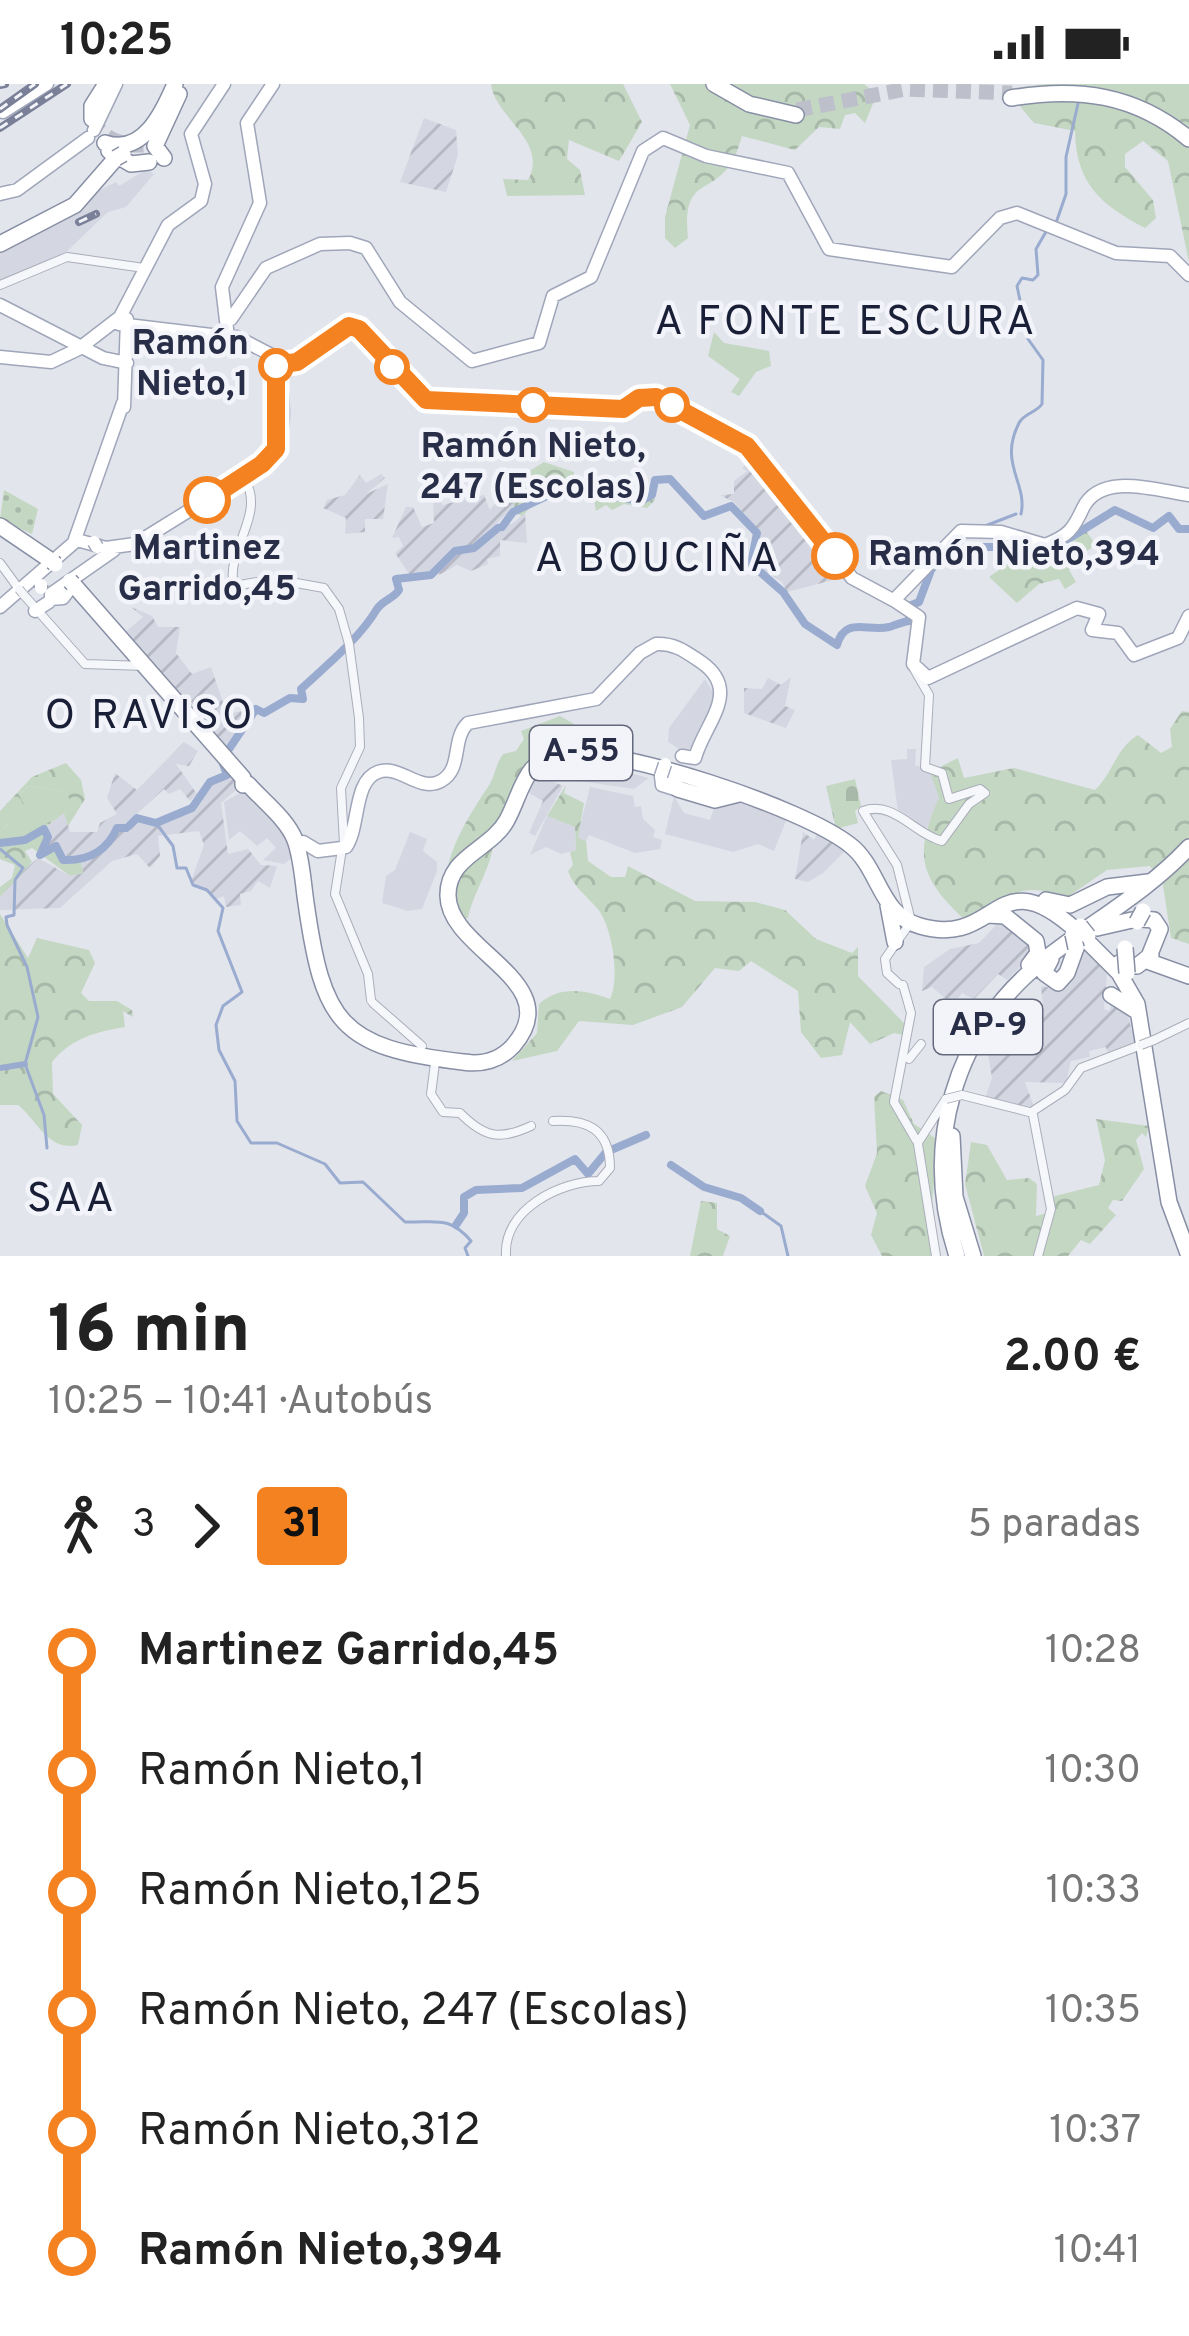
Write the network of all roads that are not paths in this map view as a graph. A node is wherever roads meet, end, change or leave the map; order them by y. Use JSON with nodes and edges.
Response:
{"nodes":[{"id":1,"x":110,"y":84,"type":"edge"},
{"id":2,"x":225,"y":84,"type":"edge"},
{"id":3,"x":274,"y":84,"type":"edge"},
{"id":4,"x":717,"y":84,"type":"edge"},
{"id":5,"x":42,"y":86,"type":"edge"},
{"id":6,"x":178,"y":86,"type":"edge"},
{"id":7,"x":1011,"y":96,"type":"dead end"},
{"id":8,"x":2,"y":111,"type":"edge"},
{"id":9,"x":796,"y":112,"type":"tunnel mouth"},
{"id":10,"x":102,"y":135,"type":"junction"},
{"id":11,"x":130,"y":136,"type":"dead end"},
{"id":12,"x":1189,"y":136,"type":"edge"},
{"id":13,"x":155,"y":153,"type":"junction"},
{"id":14,"x":0,"y":194,"type":"edge"},
{"id":15,"x":59,"y":215,"type":"junction"},
{"id":16,"x":176,"y":220,"type":"junction"},
{"id":17,"x":22,"y":232,"type":"junction"},
{"id":18,"x":0,"y":239,"type":"edge"},
{"id":19,"x":145,"y":268,"type":"junction"},
{"id":20,"x":1189,"y":275,"type":"edge"},
{"id":21,"x":0,"y":284,"type":"edge"},
{"id":22,"x":0,"y":305,"type":"edge"},
{"id":23,"x":125,"y":324,"type":"junction"},
{"id":24,"x":233,"y":329,"type":"junction"},
{"id":25,"x":81,"y":347,"type":"junction"},
{"id":26,"x":8,"y":358,"type":"edge"},
{"id":27,"x":125,"y":359,"type":"junction"},
{"id":28,"x":278,"y":367,"type":"junction"},
{"id":29,"x":122,"y":402,"type":"junction"},
{"id":30,"x":111,"y":441,"type":"junction"},
{"id":31,"x":243,"y":481,"type":"junction"},
{"id":32,"x":1189,"y":495,"type":"edge"},
{"id":33,"x":0,"y":527,"type":"edge"},
{"id":34,"x":139,"y":542,"type":"junction"},
{"id":35,"x":72,"y":545,"type":"junction"},
{"id":36,"x":95,"y":548,"type":"junction"},
{"id":37,"x":0,"y":563,"type":"edge"},
{"id":38,"x":41,"y":583,"type":"junction"},
{"id":39,"x":72,"y":586,"type":"junction"},
{"id":40,"x":900,"y":603,"type":"junction"},
{"id":41,"x":0,"y":609,"type":"edge"},
{"id":42,"x":1189,"y":616,"type":"edge"},
{"id":43,"x":914,"y":664,"type":"junction"},
{"id":44,"x":145,"y":666,"type":"junction"},
{"id":45,"x":610,"y":758,"type":"junction"},
{"id":46,"x":679,"y":768,"type":"junction"},
{"id":47,"x":703,"y":778,"type":"dead end"},
{"id":48,"x":247,"y":779,"type":"junction"},
{"id":49,"x":525,"y":789,"type":"dead end"},
{"id":50,"x":780,"y":792,"type":"dead end"},
{"id":51,"x":750,"y":795,"type":"junction"},
{"id":52,"x":710,"y":799,"type":"junction"},
{"id":53,"x":801,"y":812,"type":"junction"},
{"id":54,"x":499,"y":832,"type":"junction"},
{"id":55,"x":343,"y":846,"type":"junction"},
{"id":56,"x":1189,"y":850,"type":"edge"},
{"id":57,"x":302,"y":852,"type":"junction"},
{"id":58,"x":1170,"y":870,"type":"junction"},
{"id":59,"x":1026,"y":898,"type":"junction"},
{"id":60,"x":889,"y":907,"type":"junction"},
{"id":61,"x":971,"y":923,"type":"junction"},
{"id":62,"x":1133,"y":928,"type":"junction"},
{"id":63,"x":901,"y":930,"type":"junction"},
{"id":64,"x":463,"y":934,"type":"junction"},
{"id":65,"x":1109,"y":955,"type":"junction"},
{"id":66,"x":1052,"y":958,"type":"junction"},
{"id":67,"x":494,"y":961,"type":"junction"},
{"id":68,"x":1189,"y":976,"type":"edge"},
{"id":69,"x":1142,"y":1018,"type":"junction"},
{"id":70,"x":1189,"y":1023,"type":"edge"},
{"id":71,"x":979,"y":1032,"type":"junction"},
{"id":72,"x":363,"y":1038,"type":"junction"},
{"id":73,"x":921,"y":1045,"type":"dead end"},
{"id":74,"x":1138,"y":1047,"type":"junction"},
{"id":75,"x":428,"y":1054,"type":"junction"},
{"id":76,"x":904,"y":1066,"type":"junction"},
{"id":77,"x":1032,"y":1113,"type":"junction"},
{"id":78,"x":553,"y":1121,"type":"dead end"},
{"id":79,"x":531,"y":1126,"type":"dead end"},
{"id":80,"x":918,"y":1142,"type":"junction"},
{"id":81,"x":1177,"y":1225,"type":"junction"},
{"id":82,"x":1189,"y":1252,"type":"edge"},
{"id":83,"x":506,"y":1256,"type":"edge"},
{"id":84,"x":937,"y":1256,"type":"edge"},
{"id":85,"x":954,"y":1256,"type":"edge"},
{"id":86,"x":975,"y":1256,"type":"edge"},
{"id":87,"x":1038,"y":1256,"type":"edge"}],
"edges":[{"from":1,"to":10,"type":"highway"},
{"from":2,"to":16,"type":"main road"},
{"from":3,"to":24,"type":"main road"},
{"from":4,"to":9,"type":"highway"},
{"from":5,"to":8,"type":"main road"},
{"from":6,"to":10,"type":"highway"},
{"from":6,"to":11,"type":"highway"},
{"from":6,"to":13,"type":"highway"},
{"from":6,"to":13,"type":"highway"},
{"from":7,"to":12,"type":"highway"},
{"from":10,"to":13,"type":"highway"},
{"from":10,"to":14,"type":"main road"},
{"from":10,"to":15,"type":"highway"},
{"from":10,"to":17,"type":"highway"},
{"from":15,"to":17,"type":"highway"},
{"from":15,"to":18,"type":"highway"},
{"from":16,"to":19,"type":"main road"},
{"from":16,"to":23,"type":"main road"},
{"from":17,"to":18,"type":"highway"},
{"from":19,"to":21,"type":"street"},
{"from":19,"to":23,"type":"main road"},
{"from":20,"to":24,"type":"main road"},
{"from":22,"to":25,"type":"main road"},
{"from":23,"to":24,"type":"main road"},
{"from":23,"to":25,"type":"main road"},
{"from":23,"to":27,"type":"main road"},
{"from":24,"to":28,"type":"main road"},
{"from":25,"to":26,"type":"main road"},
{"from":25,"to":27,"type":"main road"},
{"from":27,"to":29,"type":"main road"},
{"from":27,"to":29,"type":"main road"},
{"from":28,"to":31,"type":"main road"},
{"from":28,"to":40,"type":"main road"},
{"from":29,"to":30,"type":"main road"},
{"from":30,"to":35,"type":"main road"},
{"from":30,"to":36,"type":"main road"},
{"from":31,"to":34,"type":"main road"},
{"from":31,"to":36,"type":"main road"},
{"from":31,"to":55,"type":"street"},
{"from":32,"to":40,"type":"main road"},
{"from":33,"to":38,"type":"highway","number":"A-55"},
{"from":34,"to":35,"type":"main road"},
{"from":34,"to":36,"type":"main road"},
{"from":35,"to":36,"type":"main road"},
{"from":35,"to":38,"type":"main road"},
{"from":36,"to":39,"type":"main road"},
{"from":37,"to":38,"type":"street"},
{"from":38,"to":39,"type":"highway","number":"A-55"},
{"from":38,"to":39,"type":"main road"},
{"from":38,"to":39,"type":"main road"},
{"from":38,"to":41,"type":"main road"},
{"from":38,"to":41,"type":"main road"},
{"from":38,"to":44,"type":"street"},
{"from":39,"to":44,"type":"highway","number":"A-55"},
{"from":39,"to":48,"type":"highway","number":"A-55"},
{"from":40,"to":43,"type":"main road"},
{"from":42,"to":43,"type":"main road"},
{"from":43,"to":63,"type":"street"},
{"from":44,"to":48,"type":"highway","number":"A-55"},
{"from":45,"to":46,"type":"highway"},
{"from":45,"to":51,"type":"highway","number":"A-55"},
{"from":45,"to":52,"type":"highway"},
{"from":45,"to":53,"type":"highway","number":"A-55"},
{"from":45,"to":54,"type":"highway","number":"A-55"},
{"from":45,"to":64,"type":"highway","number":"A-55"},
{"from":46,"to":47,"type":"highway"},
{"from":46,"to":52,"type":"highway"},
{"from":46,"to":55,"type":"main road"},
{"from":48,"to":57,"type":"highway","number":"A-55"},
{"from":48,"to":57,"type":"highway","number":"A-55"},
{"from":49,"to":54,"type":"highway","number":"A-55"},
{"from":50,"to":53,"type":"highway"},
{"from":51,"to":52,"type":"highway"},
{"from":51,"to":60,"type":"highway","number":"A-55"},
{"from":53,"to":59,"type":"highway","number":"A-55"},
{"from":54,"to":64,"type":"highway","number":"A-55"},
{"from":55,"to":57,"type":"main road"},
{"from":55,"to":75,"type":"street"},
{"from":56,"to":58,"type":"highway","number":"AP-9"},
{"from":57,"to":72,"type":"highway","number":"A-55"},
{"from":57,"to":75,"type":"highway","number":"A-55"},
{"from":58,"to":59,"type":"highway"},
{"from":58,"to":62,"type":"highway"},
{"from":58,"to":65,"type":"highway","number":"AP-9"},
{"from":58,"to":65,"type":"highway","number":"AP-9"},
{"from":59,"to":61,"type":"highway"},
{"from":59,"to":65,"type":"highway"},
{"from":59,"to":65,"type":"highway"},
{"from":60,"to":61,"type":"highway"},
{"from":60,"to":63,"type":"highway"},
{"from":61,"to":71,"type":"highway"},
{"from":62,"to":65,"type":"highway","bridge":true},
{"from":62,"to":65,"type":"highway"},
{"from":62,"to":65,"type":"highway"},
{"from":63,"to":76,"type":"street"},
{"from":64,"to":67,"type":"highway","number":"A-55"},
{"from":65,"to":66,"type":"highway","number":"AP-9"},
{"from":65,"to":66,"type":"highway"},
{"from":65,"to":68,"type":"highway"},
{"from":65,"to":69,"type":"highway"},
{"from":65,"to":69,"type":"highway"},
{"from":65,"to":71,"type":"highway","number":"AP-9"},
{"from":65,"to":74,"type":"street"},
{"from":65,"to":81,"type":"highway"},
{"from":66,"to":86,"type":"highway","number":"AP-9"},
{"from":67,"to":72,"type":"highway","number":"A-55"},
{"from":67,"to":75,"type":"highway","number":"A-55"},
{"from":69,"to":81,"type":"highway"},
{"from":70,"to":74,"type":"street","bridge":true},
{"from":71,"to":85,"type":"highway","number":"AP-9"},
{"from":72,"to":75,"type":"highway"},
{"from":73,"to":76,"type":"street"},
{"from":74,"to":77,"type":"street"},
{"from":75,"to":79,"type":"street"},
{"from":76,"to":80,"type":"street"},
{"from":77,"to":80,"type":"street","bridge":true},
{"from":77,"to":87,"type":"street"},
{"from":78,"to":83,"type":"street"},
{"from":80,"to":84,"type":"street"},
{"from":81,"to":82,"type":"highway"}]}
